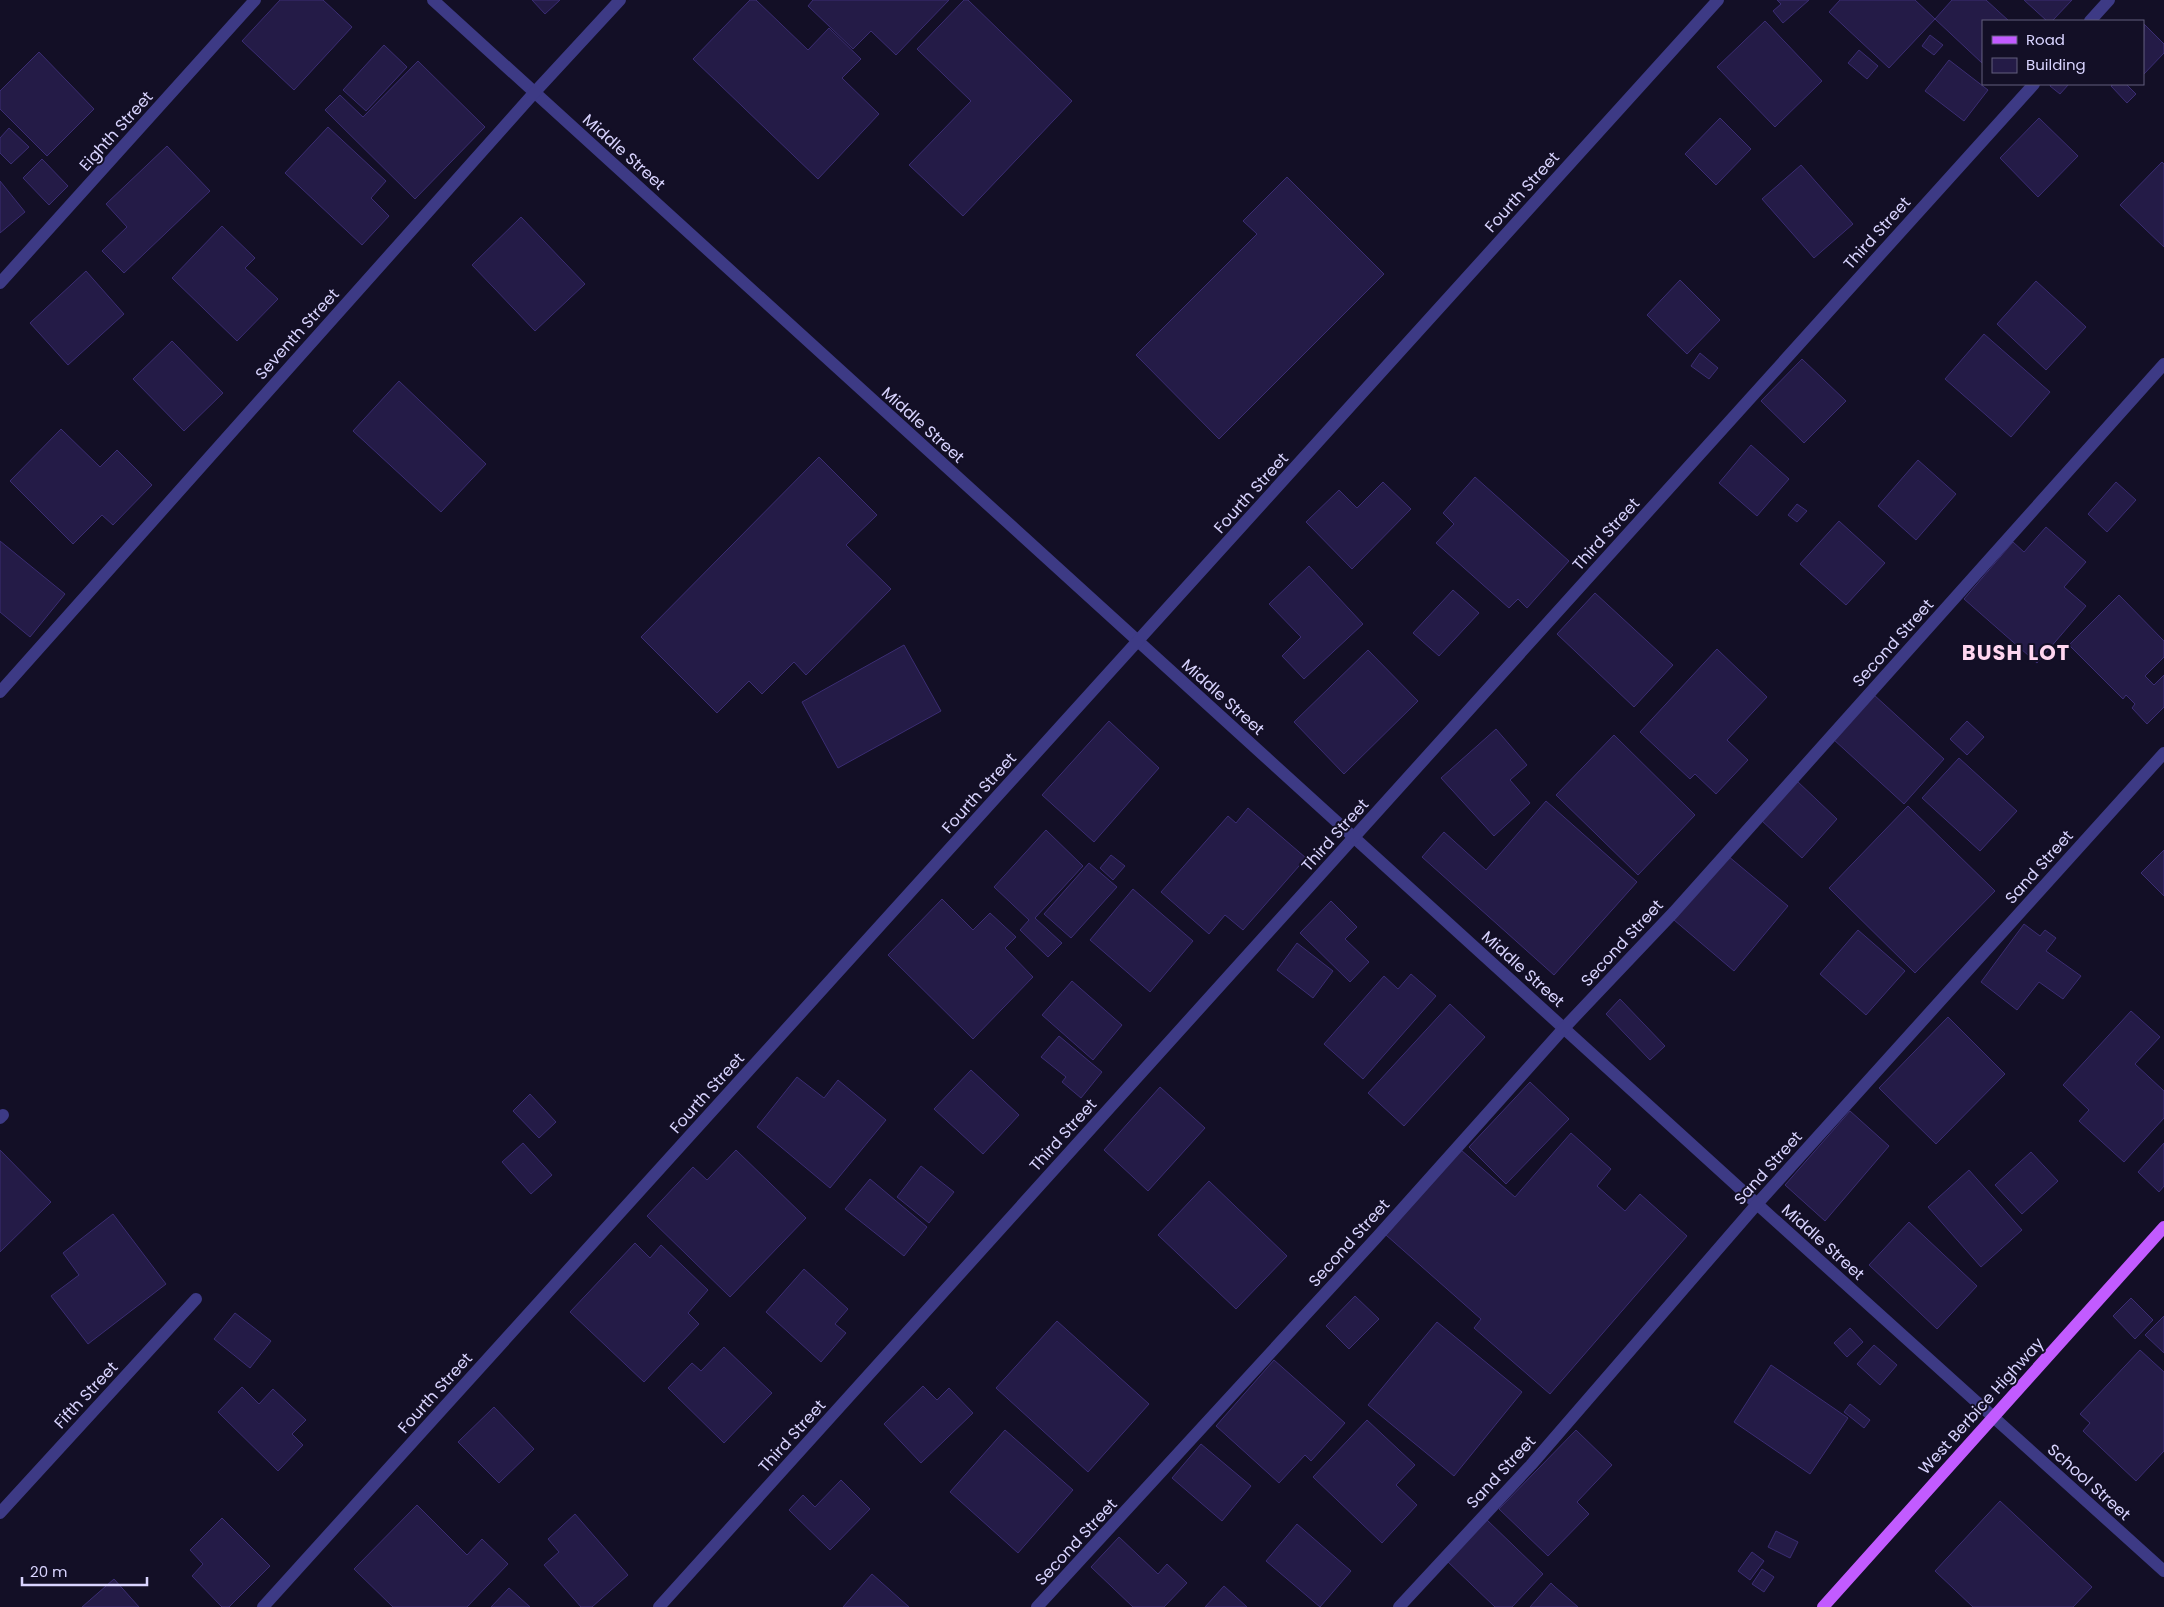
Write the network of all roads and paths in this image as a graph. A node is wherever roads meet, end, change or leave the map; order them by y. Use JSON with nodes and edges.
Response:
{"nodes":[{"id":1,"x":255,"y":0,"type":"edge"},
{"id":2,"x":433,"y":0,"type":"edge"},
{"id":3,"x":620,"y":0,"type":"edge"},
{"id":4,"x":1718,"y":0,"type":"edge"},
{"id":5,"x":2109,"y":0,"type":"edge"},
{"id":6,"x":2091,"y":20,"type":"edge"},
{"id":7,"x":2033,"y":85,"type":"edge"},
{"id":8,"x":534,"y":93,"type":"junction"},
{"id":9,"x":0,"y":283,"type":"edge"},
{"id":10,"x":2164,"y":364,"type":"edge"},
{"id":11,"x":1138,"y":642,"type":"junction"},
{"id":12,"x":0,"y":692,"type":"edge"},
{"id":13,"x":2164,"y":752,"type":"edge"},
{"id":14,"x":1354,"y":838,"type":"junction"},
{"id":15,"x":1564,"y":1028,"type":"junction"},
{"id":16,"x":1757,"y":1204,"type":"junction"},
{"id":17,"x":2164,"y":1228,"type":"edge"},
{"id":18,"x":196,"y":1299,"type":"dead end"},
{"id":19,"x":1993,"y":1417,"type":"junction"},
{"id":20,"x":0,"y":1513,"type":"edge"},
{"id":21,"x":2164,"y":1571,"type":"edge"},
{"id":22,"x":263,"y":1607,"type":"edge"},
{"id":23,"x":660,"y":1607,"type":"edge"},
{"id":24,"x":1038,"y":1607,"type":"edge"},
{"id":25,"x":1399,"y":1607,"type":"edge"},
{"id":26,"x":1823,"y":1607,"type":"edge"}],
"edges":[{"from":1,"to":9,"type":"street","name":"Eighth Street"},
{"from":2,"to":8,"type":"street","name":"Middle Street"},
{"from":3,"to":8,"type":"street","name":"Seventh Street"},
{"from":4,"to":11,"type":"street","name":"Fourth Street"},
{"from":5,"to":6,"type":"street"},
{"from":7,"to":14,"type":"street","name":"Third Street"},
{"from":8,"to":11,"type":"street","name":"Middle Street"},
{"from":8,"to":12,"type":"street","name":"Seventh Street"},
{"from":10,"to":15,"type":"street","name":"Second Street"},
{"from":11,"to":14,"type":"street","name":"Middle Street"},
{"from":11,"to":22,"type":"street","name":"Fourth Street"},
{"from":13,"to":16,"type":"street","name":"Sand Street"},
{"from":14,"to":15,"type":"street","name":"Middle Street"},
{"from":14,"to":23,"type":"street","name":"Third Street"},
{"from":15,"to":16,"type":"street","name":"Middle Street"},
{"from":15,"to":24,"type":"street","name":"Second Street"},
{"from":16,"to":19,"type":"street","name":"Middle Street"},
{"from":16,"to":25,"type":"street","name":"Sand Street"},
{"from":17,"to":19,"type":"main road","name":"West Berbice Highway"},
{"from":18,"to":20,"type":"street","name":"Fifth Street"},
{"from":19,"to":21,"type":"street","name":"School Street"},
{"from":19,"to":26,"type":"main road","name":"West Berbice Highway"}]}
